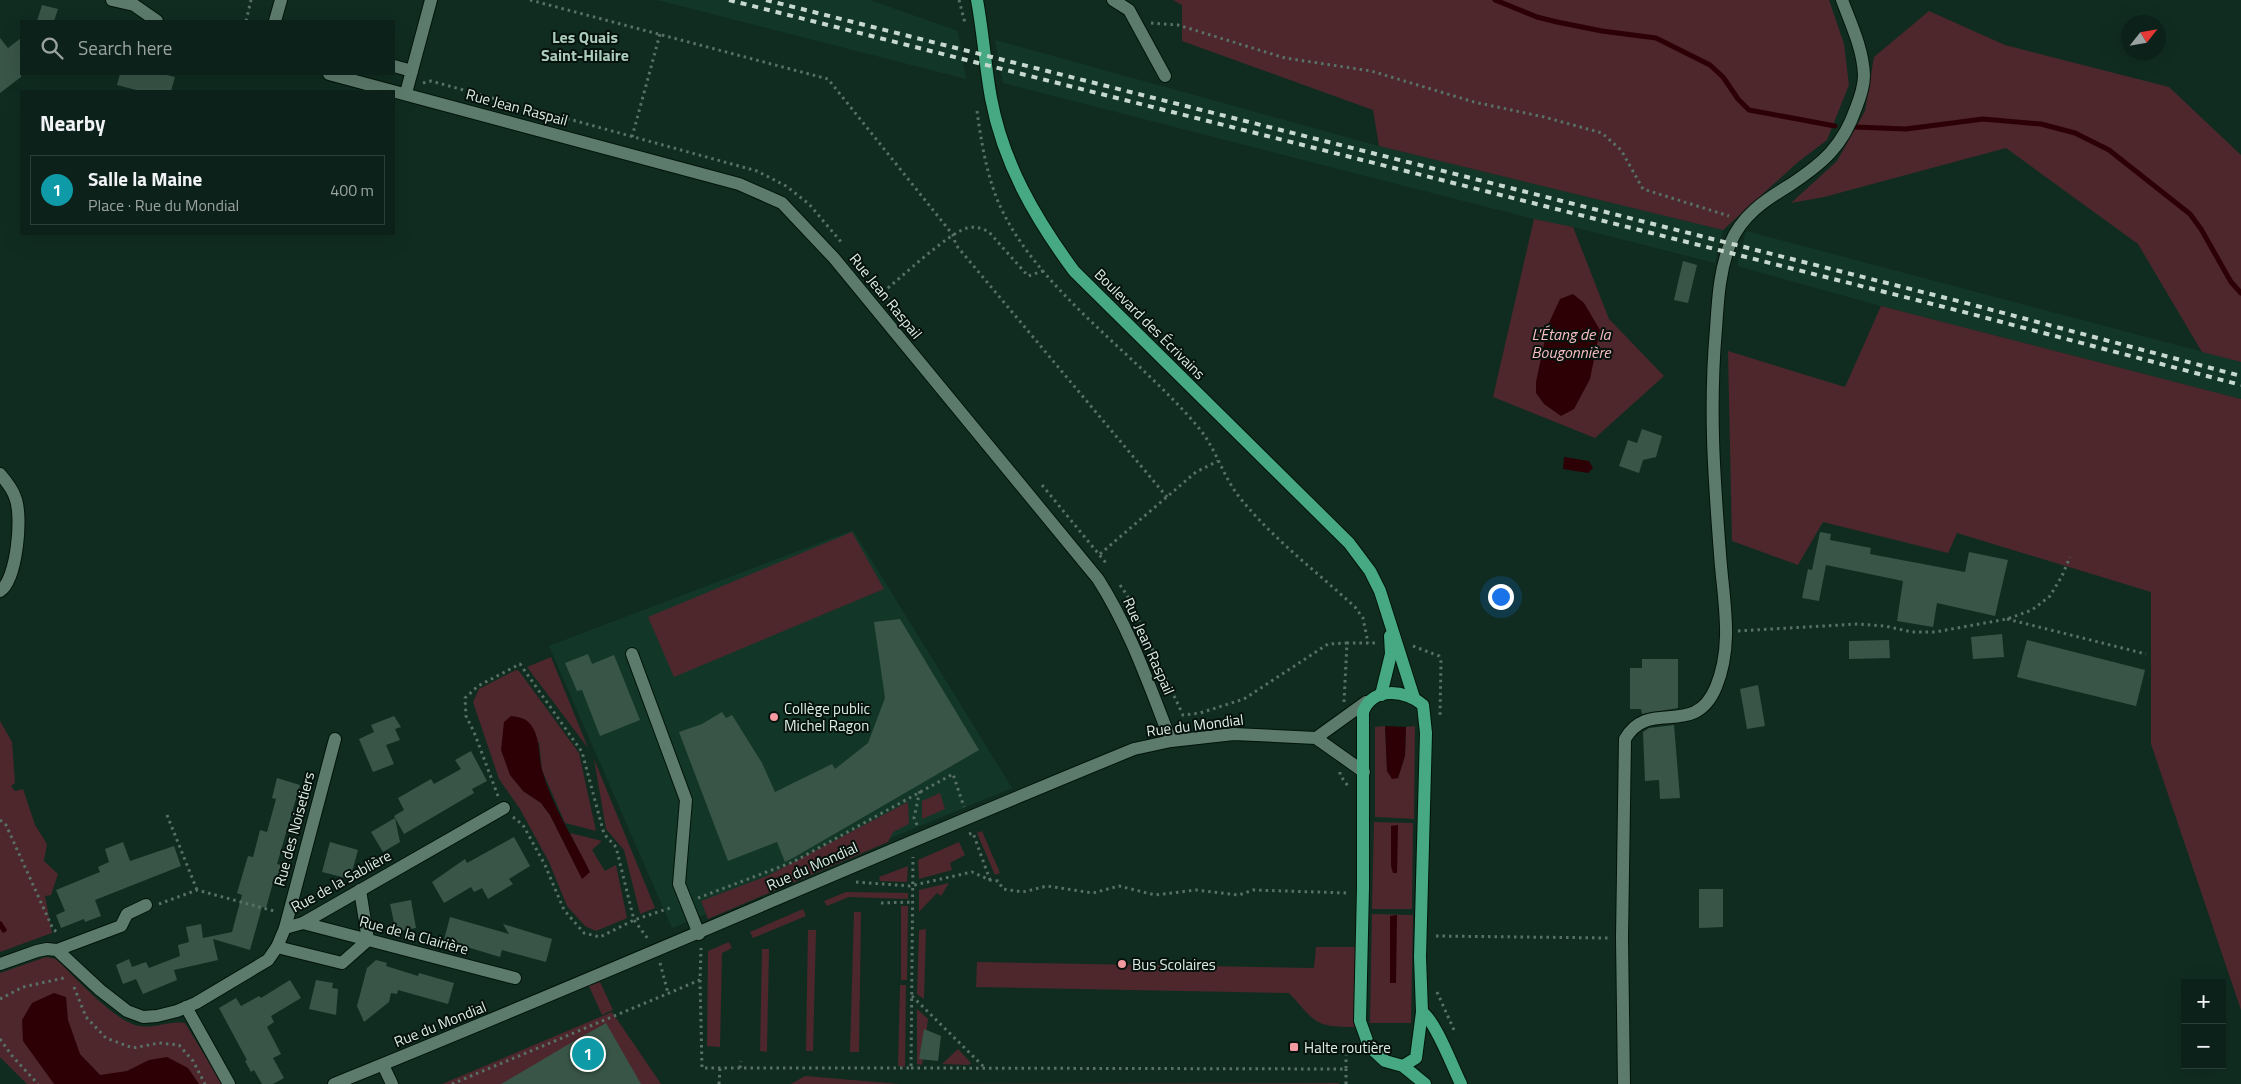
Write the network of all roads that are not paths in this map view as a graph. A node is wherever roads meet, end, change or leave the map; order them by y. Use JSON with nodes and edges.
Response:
{"nodes":[{"id":1,"x":112,"y":0,"type":"edge"},
{"id":2,"x":281,"y":0,"type":"edge"},
{"id":3,"x":431,"y":0,"type":"edge"},
{"id":4,"x":977,"y":0,"type":"edge"},
{"id":5,"x":1113,"y":0,"type":"edge"},
{"id":6,"x":1842,"y":0,"type":"edge"},
{"id":7,"x":155,"y":20,"type":"edge"},
{"id":8,"x":275,"y":20,"type":"edge"},
{"id":9,"x":395,"y":67,"type":"edge"},
{"id":10,"x":339,"y":75,"type":"edge"},
{"id":11,"x":1164,"y":76,"type":"dead end"},
{"id":12,"x":409,"y":82,"type":"junction"},
{"id":13,"x":0,"y":474,"type":"edge"},
{"id":14,"x":0,"y":591,"type":"edge"},
{"id":15,"x":1390,"y":620,"type":"junction"},
{"id":16,"x":632,"y":654,"type":"dead end"},
{"id":17,"x":1381,"y":695,"type":"junction"},
{"id":18,"x":1414,"y":698,"type":"junction"},
{"id":19,"x":1366,"y":702,"type":"junction"},
{"id":20,"x":1316,"y":738,"type":"junction"},
{"id":21,"x":335,"y":739,"type":"dead end"},
{"id":22,"x":1171,"y":741,"type":"junction"},
{"id":23,"x":1364,"y":772,"type":"junction"},
{"id":24,"x":504,"y":808,"type":"road end"},
{"id":25,"x":360,"y":890,"type":"junction"},
{"id":26,"x":146,"y":906,"type":"road end"},
{"id":27,"x":304,"y":923,"type":"junction"},
{"id":28,"x":285,"y":928,"type":"junction"},
{"id":29,"x":699,"y":934,"type":"junction"},
{"id":30,"x":368,"y":940,"type":"junction"},
{"id":31,"x":277,"y":947,"type":"junction"},
{"id":32,"x":57,"y":950,"type":"junction"},
{"id":33,"x":0,"y":964,"type":"edge"},
{"id":34,"x":515,"y":978,"type":"dead end"},
{"id":35,"x":186,"y":1007,"type":"junction"},
{"id":36,"x":1422,"y":1012,"type":"junction"},
{"id":37,"x":383,"y":1065,"type":"junction"},
{"id":38,"x":1403,"y":1066,"type":"junction"},
{"id":39,"x":230,"y":1084,"type":"edge"},
{"id":40,"x":334,"y":1084,"type":"edge"},
{"id":41,"x":392,"y":1084,"type":"edge"},
{"id":42,"x":1425,"y":1084,"type":"edge"},
{"id":43,"x":1461,"y":1084,"type":"edge"},
{"id":44,"x":1624,"y":1084,"type":"edge"}],
"edges":[{"from":1,"to":7,"type":"street"},
{"from":2,"to":8,"type":"street"},
{"from":3,"to":12,"type":"street"},
{"from":4,"to":15,"type":"main road","name":"Boulevard des Écrivains"},
{"from":5,"to":11,"type":"street"},
{"from":6,"to":44,"type":"street"},
{"from":9,"to":12,"type":"street","name":"Rue Jean Raspail"},
{"from":10,"to":12,"type":"street","name":"Rue Jean Raspail"},
{"from":12,"to":22,"type":"street","name":"Rue Jean Raspail"},
{"from":13,"to":14,"type":"street"},
{"from":15,"to":17,"type":"main road"},
{"from":15,"to":18,"type":"main road","name":"Boulevard des Écrivains"},
{"from":16,"to":29,"type":"street"},
{"from":17,"to":18,"type":"main road"},
{"from":17,"to":19,"type":"main road"},
{"from":18,"to":36,"type":"main road","name":"Boulevard des Écrivains"},
{"from":19,"to":20,"type":"street"},
{"from":19,"to":23,"type":"main road"},
{"from":20,"to":22,"type":"street","name":"Rue du Mondial"},
{"from":20,"to":23,"type":"street"},
{"from":21,"to":28,"type":"street","name":"Rue des Noisetiers"},
{"from":22,"to":29,"type":"street","name":"Rue du Mondial"},
{"from":23,"to":38,"type":"main road"},
{"from":24,"to":25,"type":"street","name":"Rue de la Sablière"},
{"from":25,"to":27,"type":"street","name":"Rue de la Sablière"},
{"from":25,"to":30,"type":"street"},
{"from":26,"to":32,"type":"street"},
{"from":27,"to":28,"type":"street","name":"Rue de la Sablière"},
{"from":27,"to":30,"type":"street","name":"Rue de la Clairière"},
{"from":28,"to":31,"type":"street","name":"Rue de la Sablière"},
{"from":29,"to":37,"type":"street","name":"Rue du Mondial"},
{"from":30,"to":31,"type":"street"},
{"from":30,"to":34,"type":"street","name":"Rue de la Clairière"},
{"from":31,"to":35,"type":"street","name":"Rue de la Sablière"},
{"from":32,"to":33,"type":"street"},
{"from":32,"to":35,"type":"street","name":"Rue de la Sablière"},
{"from":35,"to":39,"type":"street"},
{"from":36,"to":38,"type":"main road","name":"Boulevard des Écrivains"},
{"from":36,"to":43,"type":"main road"},
{"from":37,"to":40,"type":"street","name":"Rue du Mondial"},
{"from":37,"to":41,"type":"street"},
{"from":38,"to":42,"type":"main road"}]}
